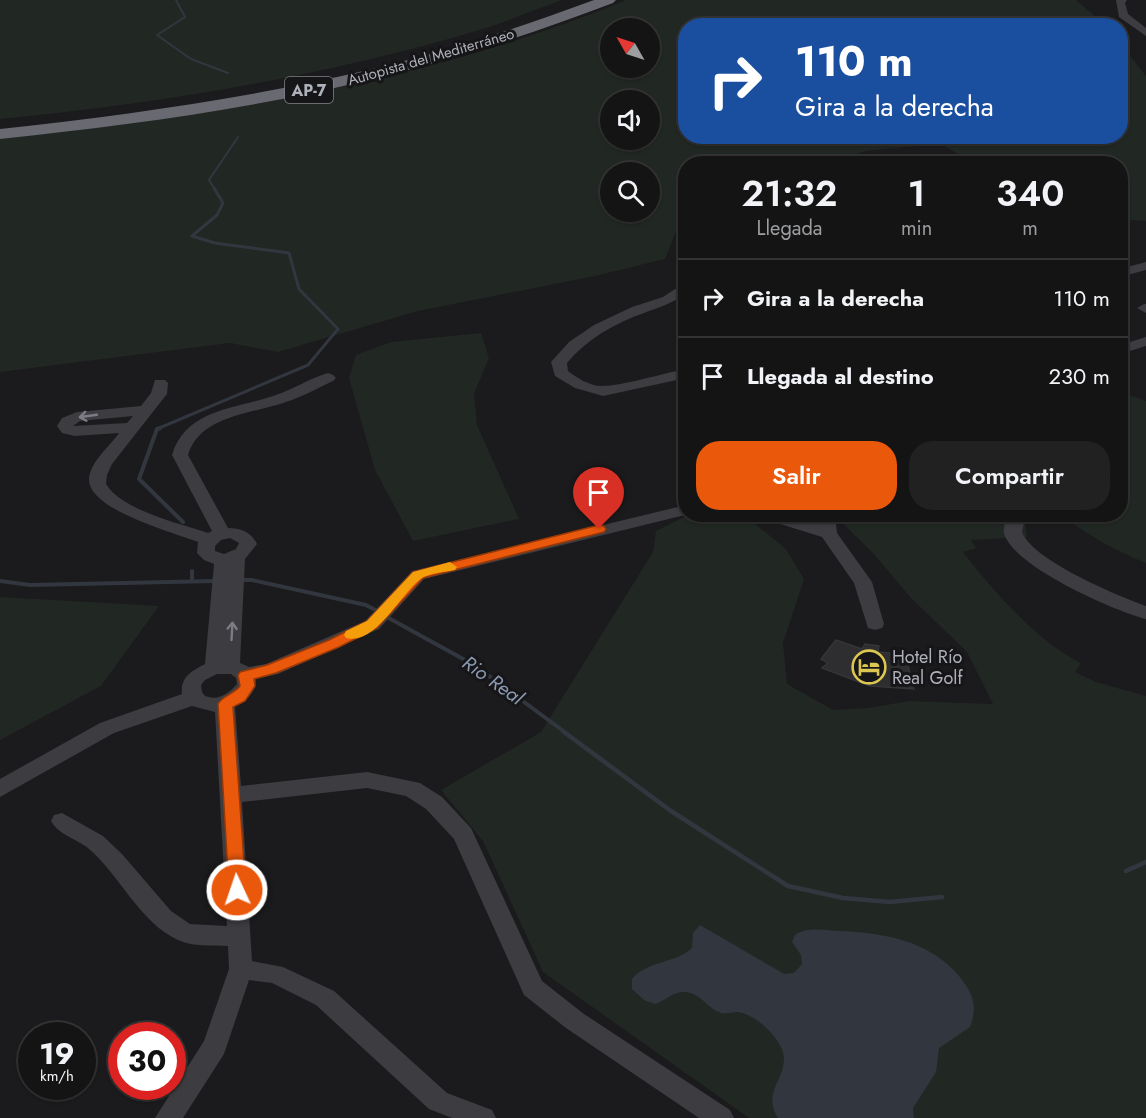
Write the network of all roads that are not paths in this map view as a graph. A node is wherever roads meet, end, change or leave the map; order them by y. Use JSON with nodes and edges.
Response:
{"nodes":[{"id":1,"x":580,"y":0,"type":"edge"},
{"id":2,"x":608,"y":0,"type":"edge"},
{"id":3,"x":1122,"y":0,"type":"edge"},
{"id":4,"x":1127,"y":18,"type":"edge"},
{"id":5,"x":1128,"y":19,"type":"edge"},
{"id":6,"x":1146,"y":33,"type":"edge"},
{"id":7,"x":0,"y":124,"type":"edge"},
{"id":8,"x":0,"y":134,"type":"edge"},
{"id":9,"x":1146,"y":266,"type":"edge"},
{"id":10,"x":1128,"y":271,"type":"edge"},
{"id":11,"x":678,"y":292,"type":"edge"},
{"id":12,"x":1146,"y":341,"type":"edge"},
{"id":13,"x":1128,"y":347,"type":"edge"},
{"id":14,"x":678,"y":375,"type":"edge"},
{"id":15,"x":328,"y":378,"type":"dead end"},
{"id":16,"x":160,"y":383,"type":"dead end"},
{"id":17,"x":146,"y":410,"type":"junction"},
{"id":18,"x":131,"y":428,"type":"junction"},
{"id":19,"x":678,"y":512,"type":"edge"},
{"id":20,"x":1014,"y":522,"type":"edge"},
{"id":21,"x":827,"y":524,"type":"edge"},
{"id":22,"x":216,"y":537,"type":"junction"},
{"id":23,"x":229,"y":565,"type":"junction"},
{"id":24,"x":1146,"y":613,"type":"edge"},
{"id":25,"x":875,"y":624,"type":"dead end"},
{"id":26,"x":230,"y":670,"type":"junction"},
{"id":27,"x":192,"y":698,"type":"junction"},
{"id":28,"x":225,"y":704,"type":"junction"},
{"id":29,"x":0,"y":789,"type":"edge"},
{"id":30,"x":232,"y":795,"type":"junction"},
{"id":31,"x":62,"y":821,"type":"dead end"},
{"id":32,"x":240,"y":937,"type":"junction"},
{"id":33,"x":242,"y":969,"type":"junction"},
{"id":34,"x":168,"y":1118,"type":"edge"},
{"id":35,"x":483,"y":1118,"type":"edge"},
{"id":36,"x":721,"y":1118,"type":"edge"}],
"edges":[{"from":1,"to":7,"type":"highway","name":"Autopista del Mediterráneo","number":"AP-7"},
{"from":2,"to":8,"type":"highway","name":"Autopista del Mediterráneo","number":"AP-7"},
{"from":3,"to":4,"type":"street"},
{"from":5,"to":6,"type":"street"},
{"from":9,"to":10,"type":"street"},
{"from":11,"to":14,"type":"street"},
{"from":12,"to":13,"type":"street"},
{"from":15,"to":22,"type":"street"},
{"from":16,"to":17,"type":"street"},
{"from":17,"to":18,"type":"street"},
{"from":17,"to":18,"type":"street","one_way":true},
{"from":18,"to":22,"type":"street"},
{"from":19,"to":26,"type":"street"},
{"from":20,"to":24,"type":"street"},
{"from":21,"to":25,"type":"street"},
{"from":22,"to":23,"type":"street"},
{"from":22,"to":23,"type":"street"},
{"from":23,"to":26,"type":"street"},
{"from":26,"to":27,"type":"street"},
{"from":26,"to":28,"type":"street"},
{"from":27,"to":28,"type":"street"},
{"from":27,"to":29,"type":"street"},
{"from":28,"to":30,"type":"street"},
{"from":30,"to":32,"type":"street"},
{"from":30,"to":36,"type":"street"},
{"from":31,"to":32,"type":"street"},
{"from":32,"to":33,"type":"street"},
{"from":33,"to":34,"type":"street"},
{"from":33,"to":35,"type":"street"}]}
